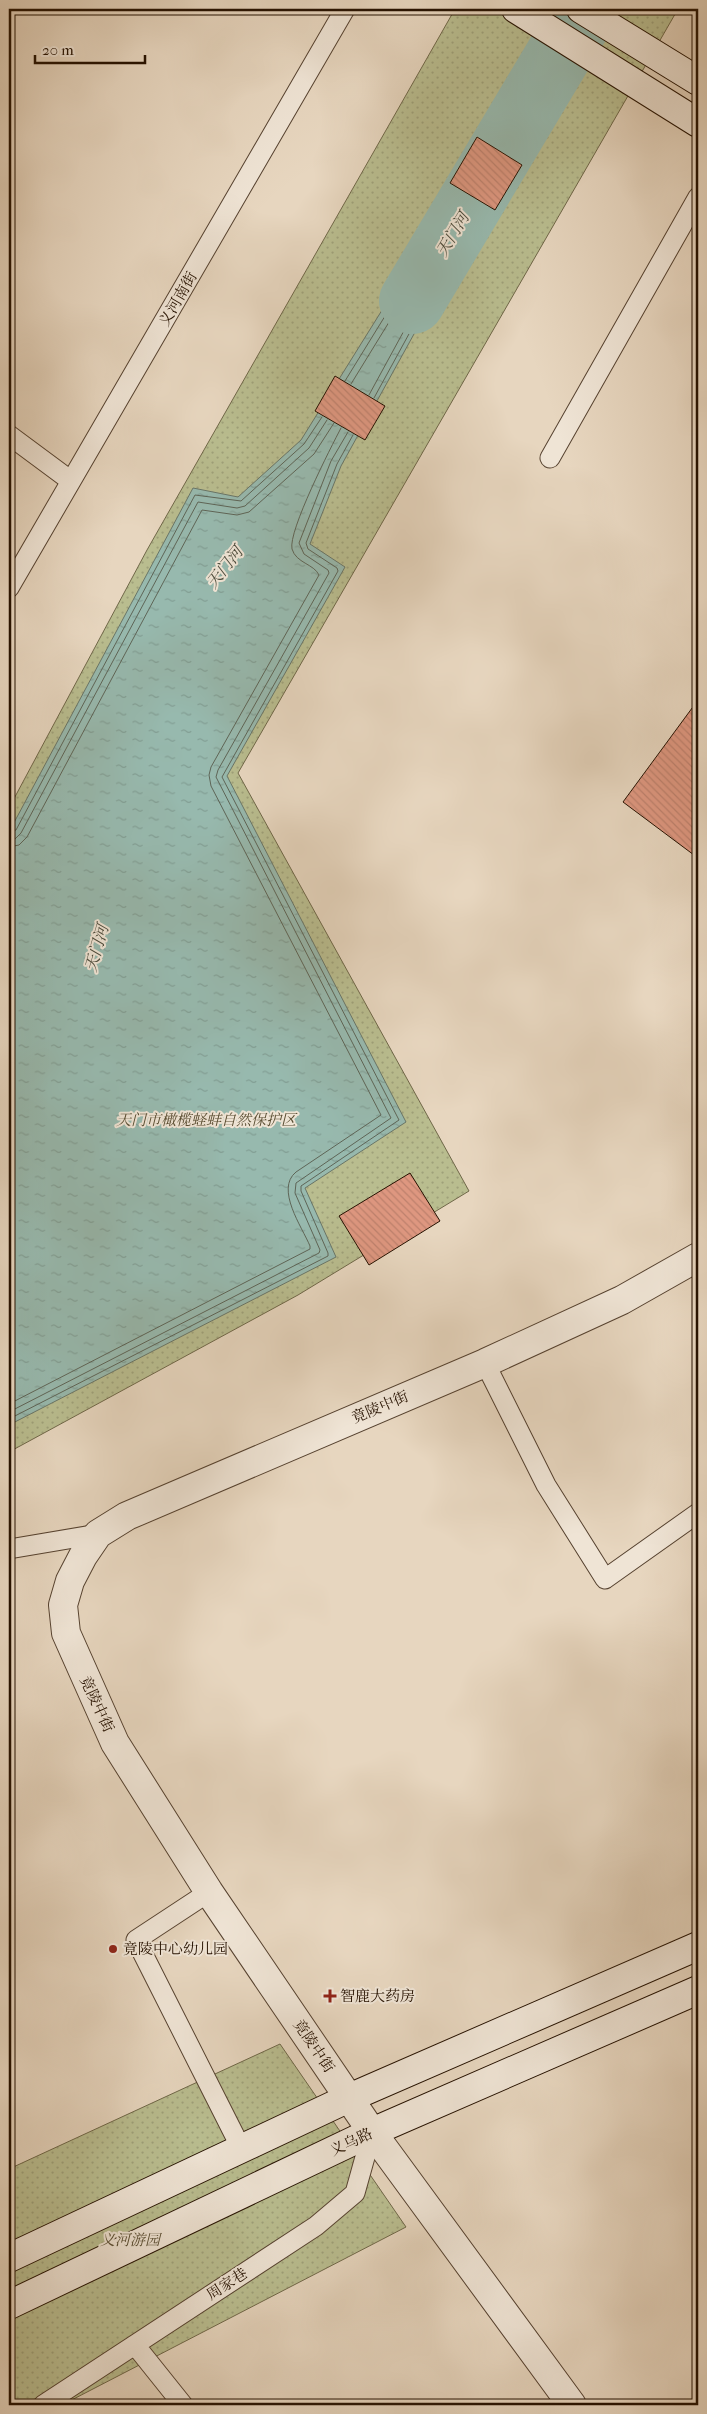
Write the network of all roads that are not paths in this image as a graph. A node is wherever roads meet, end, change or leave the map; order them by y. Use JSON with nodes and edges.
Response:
{"nodes":[{"id":1,"x":345,"y":9,"type":"edge"},
{"id":2,"x":516,"y":9,"type":"edge"},
{"id":3,"x":581,"y":9,"type":"edge"},
{"id":4,"x":698,"y":81,"type":"edge"},
{"id":5,"x":698,"y":123,"type":"edge"},
{"id":6,"x":698,"y":197,"type":"edge"},
{"id":7,"x":9,"y":435,"type":"edge"},
{"id":8,"x":550,"y":458,"type":"dead end"},
{"id":9,"x":72,"y":481,"type":"junction"},
{"id":10,"x":9,"y":588,"type":"edge"},
{"id":11,"x":698,"y":1257,"type":"edge"},
{"id":12,"x":485,"y":1363,"type":"junction"},
{"id":13,"x":698,"y":1513,"type":"edge"},
{"id":14,"x":98,"y":1534,"type":"junction"},
{"id":15,"x":9,"y":1549,"type":"edge"},
{"id":16,"x":209,"y":1892,"type":"junction"},
{"id":17,"x":698,"y":1946,"type":"edge"},
{"id":18,"x":698,"y":1990,"type":"edge"},
{"id":19,"x":349,"y":2098,"type":"junction"},
{"id":20,"x":372,"y":2132,"type":"junction"},
{"id":21,"x":241,"y":2148,"type":"junction"},
{"id":22,"x":9,"y":2258,"type":"edge"},
{"id":23,"x":9,"y":2305,"type":"edge"},
{"id":24,"x":135,"y":2344,"type":"junction"},
{"id":25,"x":43,"y":2405,"type":"edge"},
{"id":26,"x":184,"y":2405,"type":"edge"},
{"id":27,"x":572,"y":2405,"type":"edge"}],
"edges":[{"from":1,"to":9,"type":"lane","name":"义河南街"},
{"from":2,"to":5,"type":"main road"},
{"from":3,"to":4,"type":"main road"},
{"from":6,"to":8,"type":"lane"},
{"from":7,"to":9,"type":"lane"},
{"from":9,"to":10,"type":"lane","name":"义河南街"},
{"from":11,"to":12,"type":"main road","name":"竟陵中街"},
{"from":12,"to":13,"type":"lane"},
{"from":12,"to":14,"type":"main road","name":"竟陵中街"},
{"from":14,"to":15,"type":"lane"},
{"from":14,"to":16,"type":"main road","name":"竟陵中街"},
{"from":16,"to":19,"type":"main road","name":"竟陵中街"},
{"from":16,"to":21,"type":"lane"},
{"from":17,"to":19,"type":"main road"},
{"from":18,"to":20,"type":"main road","name":"义乌路"},
{"from":19,"to":20,"type":"main road","name":"竟陵中街"},
{"from":19,"to":21,"type":"main road"},
{"from":20,"to":23,"type":"main road","name":"义乌路"},
{"from":20,"to":24,"type":"lane","name":"周家巷"},
{"from":20,"to":27,"type":"main road","name":"竟陵中街"},
{"from":21,"to":22,"type":"main road"},
{"from":24,"to":25,"type":"lane","name":"周家巷"},
{"from":24,"to":26,"type":"lane"}]}
